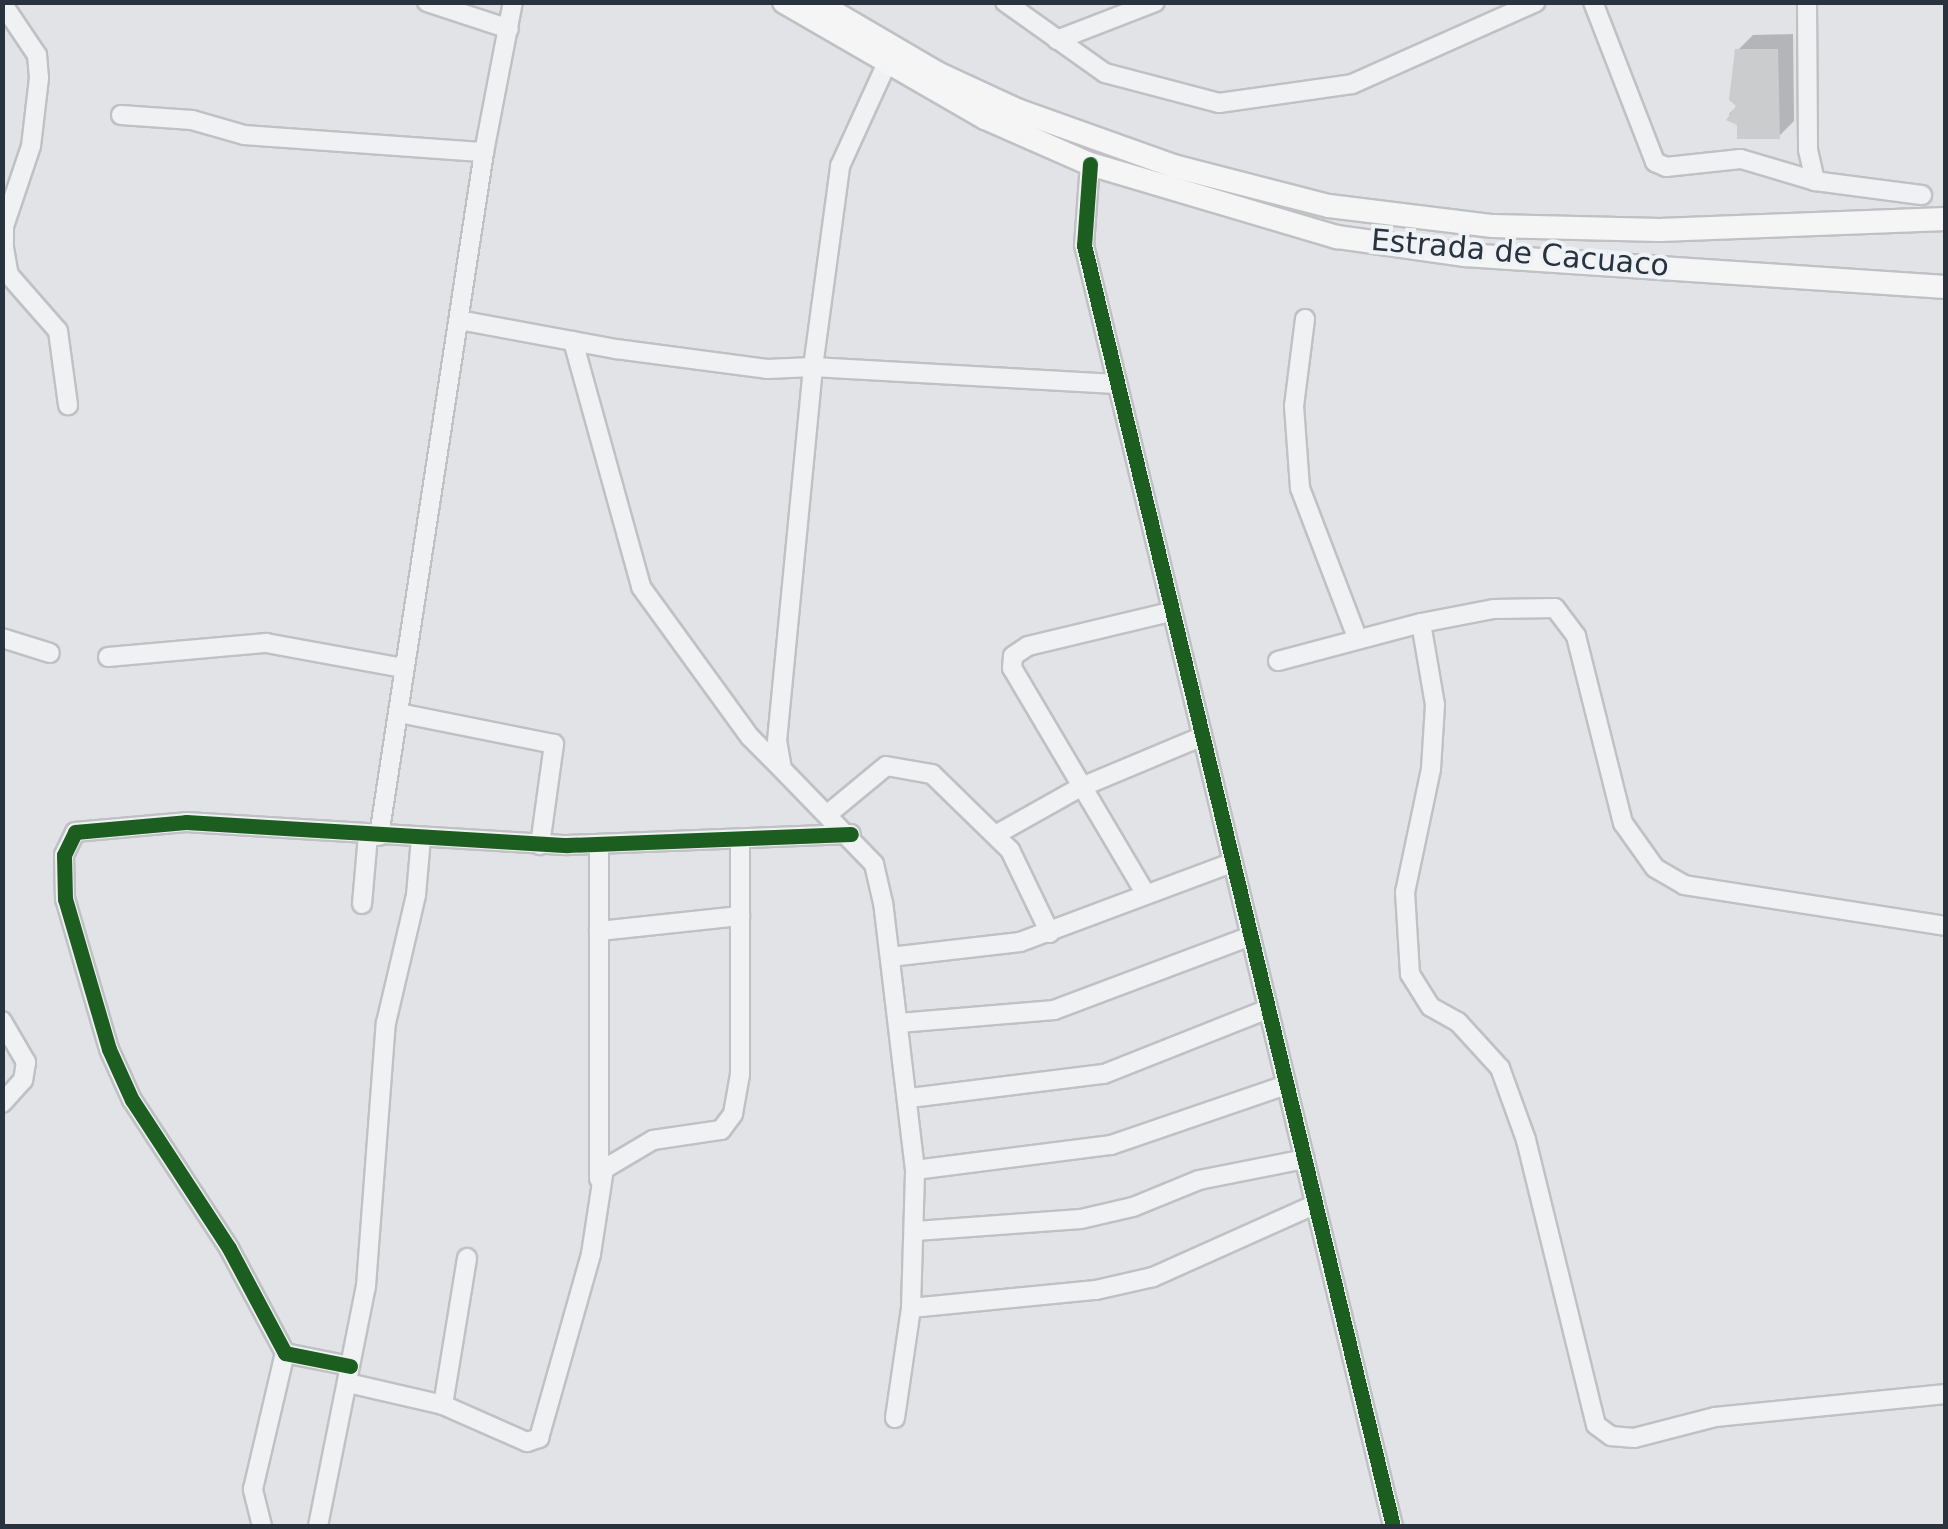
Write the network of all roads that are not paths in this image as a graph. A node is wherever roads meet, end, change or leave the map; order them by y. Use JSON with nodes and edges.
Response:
{"nodes":[{"id":1,"x":427,"y":2,"type":"edge"},
{"id":2,"x":513,"y":2,"type":"edge"},
{"id":3,"x":784,"y":2,"type":"edge"},
{"id":4,"x":816,"y":2,"type":"edge"},
{"id":5,"x":1005,"y":2,"type":"edge"},
{"id":6,"x":1155,"y":2,"type":"edge"},
{"id":7,"x":1536,"y":2,"type":"edge"},
{"id":8,"x":1594,"y":2,"type":"edge"},
{"id":9,"x":1808,"y":2,"type":"edge"},
{"id":10,"x":2,"y":3,"type":"edge"},
{"id":11,"x":509,"y":30,"type":"junction"},
{"id":12,"x":1057,"y":40,"type":"junction"},
{"id":13,"x":886,"y":65,"type":"junction"},
{"id":14,"x":122,"y":115,"type":"dead end"},
{"id":15,"x":484,"y":152,"type":"junction"},
{"id":16,"x":1090,"y":164,"type":"junction"},
{"id":17,"x":1815,"y":181,"type":"junction"},
{"id":18,"x":1922,"y":196,"type":"dead end"},
{"id":19,"x":1946,"y":218,"type":"edge"},
{"id":20,"x":1946,"y":287,"type":"edge"},
{"id":21,"x":1305,"y":318,"type":"dead end"},
{"id":22,"x":459,"y":320,"type":"junction"},
{"id":23,"x":573,"y":341,"type":"junction"},
{"id":24,"x":813,"y":367,"type":"junction"},
{"id":25,"x":1116,"y":384,"type":"junction"},
{"id":26,"x":68,"y":405,"type":"dead end"},
{"id":27,"x":1170,"y":612,"type":"junction"},
{"id":28,"x":1421,"y":623,"type":"junction"},
{"id":29,"x":2,"y":638,"type":"edge"},
{"id":30,"x":1357,"y":638,"type":"junction"},
{"id":31,"x":50,"y":653,"type":"dead end"},
{"id":32,"x":108,"y":657,"type":"dead end"},
{"id":33,"x":1278,"y":662,"type":"dead end"},
{"id":34,"x":404,"y":668,"type":"junction"},
{"id":35,"x":399,"y":713,"type":"junction"},
{"id":36,"x":1201,"y":737,"type":"junction"},
{"id":37,"x":782,"y":769,"type":"junction"},
{"id":38,"x":1079,"y":788,"type":"junction"},
{"id":39,"x":828,"y":814,"type":"junction"},
{"id":40,"x":852,"y":834,"type":"junction"},
{"id":41,"x":997,"y":834,"type":"junction"},
{"id":42,"x":374,"y":835,"type":"junction"},
{"id":43,"x":421,"y":838,"type":"junction"},
{"id":44,"x":740,"y":840,"type":"junction"},
{"id":45,"x":540,"y":844,"type":"junction"},
{"id":46,"x":599,"y":844,"type":"junction"},
{"id":47,"x":1231,"y":863,"type":"junction"},
{"id":48,"x":1144,"y":891,"type":"junction"},
{"id":49,"x":362,"y":904,"type":"dead end"},
{"id":50,"x":740,"y":916,"type":"junction"},
{"id":51,"x":1946,"y":926,"type":"edge"},
{"id":52,"x":599,"y":931,"type":"junction"},
{"id":53,"x":1050,"y":933,"type":"junction"},
{"id":54,"x":1250,"y":936,"type":"junction"},
{"id":55,"x":890,"y":956,"type":"junction"},
{"id":56,"x":1268,"y":1010,"type":"junction"},
{"id":57,"x":2,"y":1020,"type":"edge"},
{"id":58,"x":899,"y":1023,"type":"junction"},
{"id":59,"x":1286,"y":1084,"type":"junction"},
{"id":60,"x":910,"y":1098,"type":"junction"},
{"id":61,"x":2,"y":1104,"type":"edge"},
{"id":62,"x":1305,"y":1159,"type":"junction"},
{"id":63,"x":916,"y":1170,"type":"junction"},
{"id":64,"x":598,"y":1183,"type":"junction"},
{"id":65,"x":1312,"y":1206,"type":"junction"},
{"id":66,"x":916,"y":1231,"type":"junction"},
{"id":67,"x":467,"y":1258,"type":"dead end"},
{"id":68,"x":912,"y":1308,"type":"junction"},
{"id":69,"x":285,"y":1353,"type":"junction"},
{"id":70,"x":349,"y":1375,"type":"junction"},
{"id":71,"x":1946,"y":1394,"type":"edge"},
{"id":72,"x":443,"y":1405,"type":"junction"},
{"id":73,"x":894,"y":1418,"type":"dead end"},
{"id":74,"x":262,"y":1526,"type":"edge"},
{"id":75,"x":318,"y":1526,"type":"edge"},
{"id":76,"x":1393,"y":1526,"type":"edge"}],
"edges":[{"from":1,"to":11,"type":"street"},
{"from":2,"to":11,"type":"street"},
{"from":3,"to":13,"type":"main road","name":"Estrada de Cacuaco"},
{"from":4,"to":19,"type":"main road","name":"Estrada de Cacuaco"},
{"from":5,"to":12,"type":"street"},
{"from":6,"to":12,"type":"street"},
{"from":7,"to":12,"type":"street"},
{"from":8,"to":17,"type":"street"},
{"from":9,"to":17,"type":"street"},
{"from":10,"to":26,"type":"street"},
{"from":11,"to":15,"type":"street"},
{"from":13,"to":16,"type":"main road","name":"Estrada de Cacuaco"},
{"from":13,"to":24,"type":"street"},
{"from":14,"to":15,"type":"street"},
{"from":15,"to":22,"type":"street"},
{"from":16,"to":20,"type":"main road","name":"Estrada de Cacuaco"},
{"from":16,"to":25,"type":"street"},
{"from":17,"to":18,"type":"street"},
{"from":21,"to":30,"type":"street"},
{"from":22,"to":23,"type":"street"},
{"from":22,"to":34,"type":"street"},
{"from":23,"to":24,"type":"street"},
{"from":23,"to":37,"type":"street"},
{"from":24,"to":25,"type":"street"},
{"from":24,"to":37,"type":"street"},
{"from":25,"to":27,"type":"street"},
{"from":27,"to":36,"type":"street"},
{"from":27,"to":38,"type":"street"},
{"from":28,"to":30,"type":"street"},
{"from":28,"to":51,"type":"street"},
{"from":28,"to":71,"type":"street"},
{"from":29,"to":31,"type":"street"},
{"from":30,"to":33,"type":"street"},
{"from":32,"to":34,"type":"street"},
{"from":34,"to":35,"type":"street"},
{"from":35,"to":42,"type":"street"},
{"from":35,"to":45,"type":"street"},
{"from":36,"to":38,"type":"street"},
{"from":36,"to":47,"type":"street"},
{"from":37,"to":39,"type":"street"},
{"from":38,"to":41,"type":"street"},
{"from":38,"to":48,"type":"street"},
{"from":39,"to":40,"type":"street"},
{"from":39,"to":41,"type":"street"},
{"from":40,"to":44,"type":"street"},
{"from":40,"to":55,"type":"street"},
{"from":41,"to":53,"type":"street"},
{"from":42,"to":43,"type":"street"},
{"from":42,"to":49,"type":"street"},
{"from":42,"to":69,"type":"street"},
{"from":43,"to":45,"type":"street"},
{"from":43,"to":70,"type":"street"},
{"from":44,"to":46,"type":"street"},
{"from":44,"to":50,"type":"street"},
{"from":45,"to":46,"type":"street"},
{"from":46,"to":52,"type":"street"},
{"from":47,"to":48,"type":"street"},
{"from":47,"to":54,"type":"street"},
{"from":48,"to":53,"type":"street"},
{"from":50,"to":52,"type":"street"},
{"from":50,"to":64,"type":"street"},
{"from":52,"to":64,"type":"street"},
{"from":53,"to":55,"type":"street"},
{"from":54,"to":56,"type":"street"},
{"from":54,"to":58,"type":"street"},
{"from":55,"to":58,"type":"street"},
{"from":56,"to":59,"type":"street"},
{"from":56,"to":60,"type":"street"},
{"from":57,"to":61,"type":"street"},
{"from":58,"to":60,"type":"street"},
{"from":59,"to":62,"type":"street"},
{"from":59,"to":63,"type":"street"},
{"from":60,"to":63,"type":"street"},
{"from":62,"to":65,"type":"street"},
{"from":62,"to":66,"type":"street"},
{"from":63,"to":66,"type":"street"},
{"from":64,"to":72,"type":"street"},
{"from":65,"to":68,"type":"street"},
{"from":65,"to":76,"type":"street"},
{"from":66,"to":68,"type":"street"},
{"from":67,"to":72,"type":"street"},
{"from":68,"to":73,"type":"street"},
{"from":69,"to":70,"type":"street"},
{"from":69,"to":74,"type":"street"},
{"from":70,"to":72,"type":"street"},
{"from":70,"to":75,"type":"street"}]}
